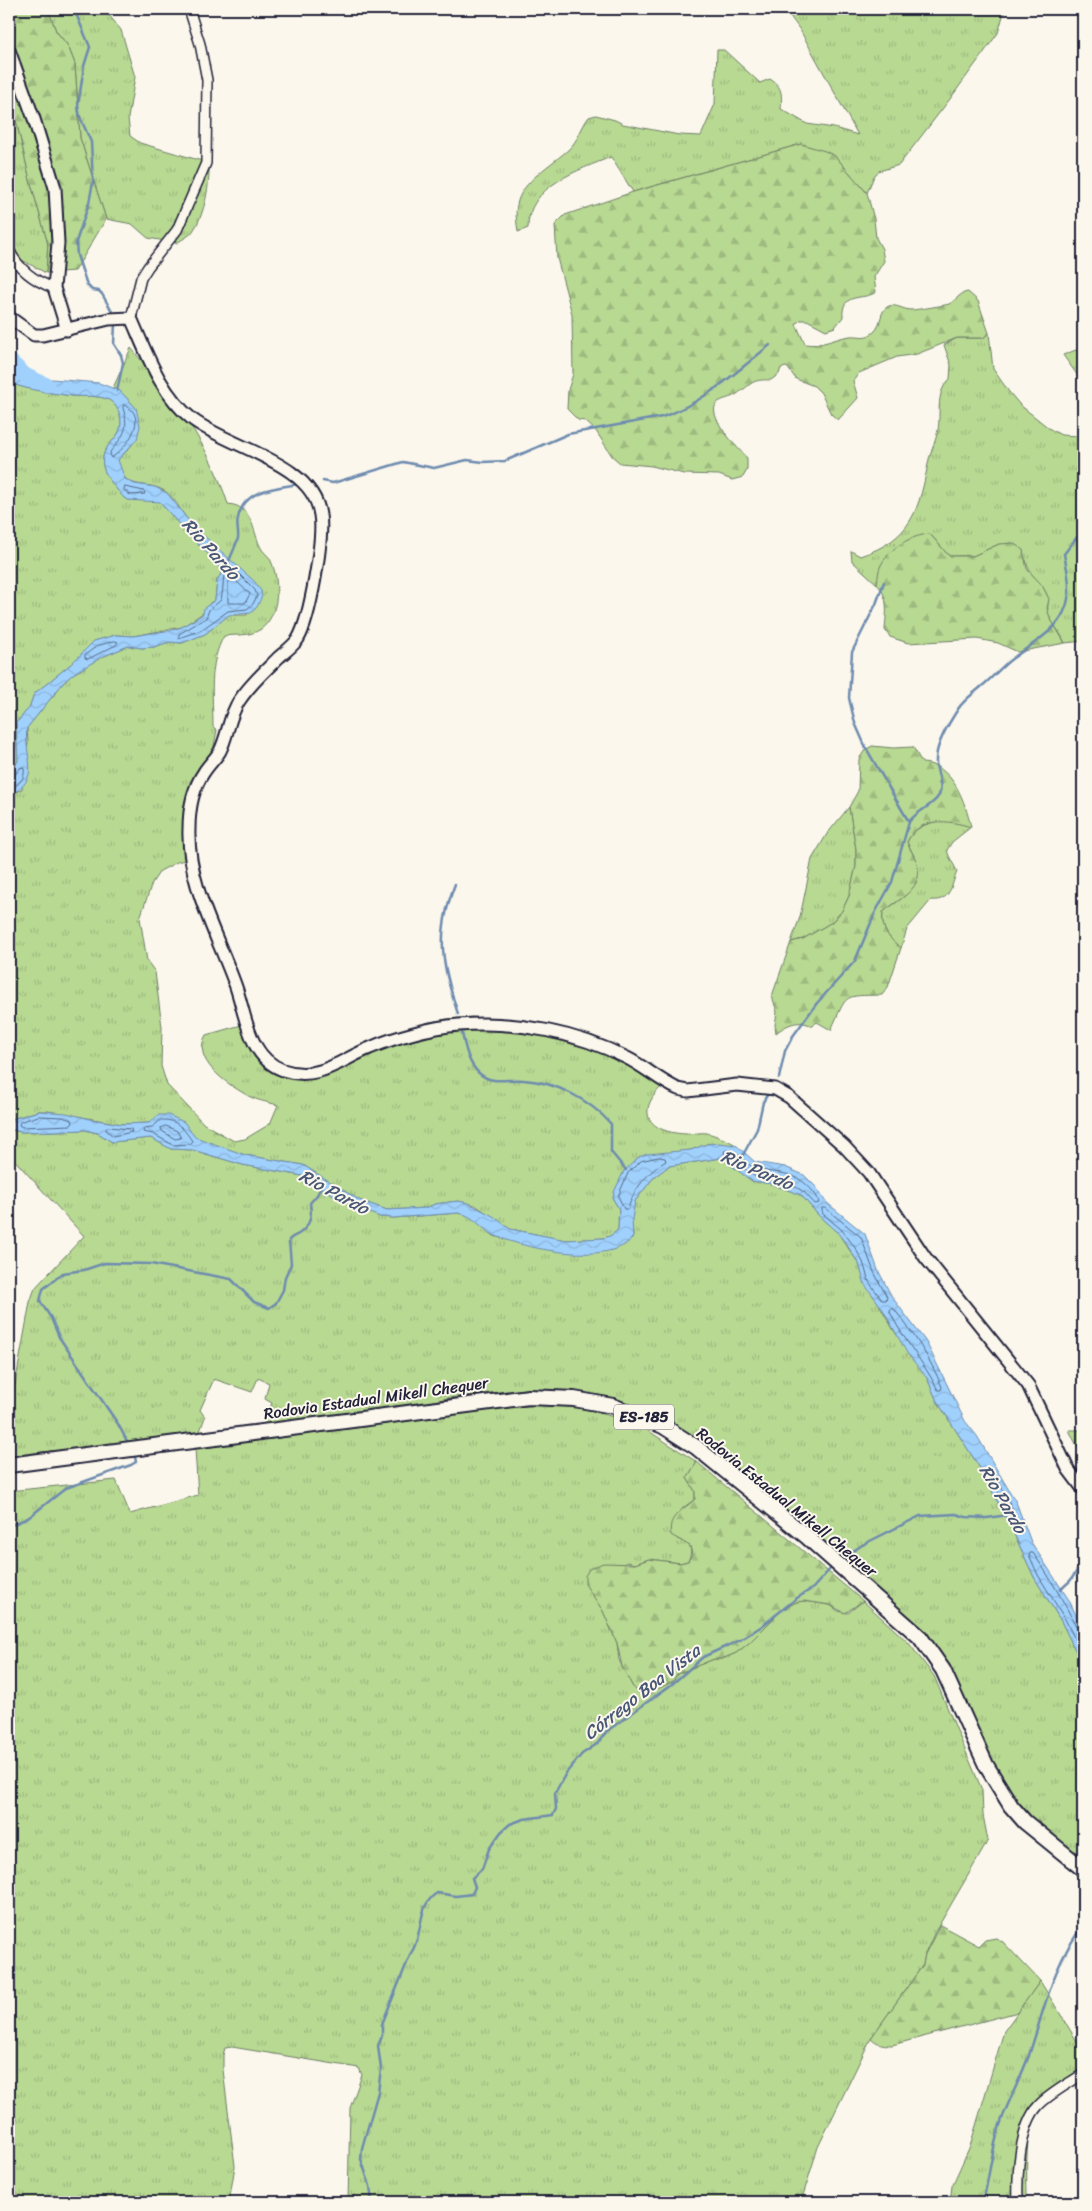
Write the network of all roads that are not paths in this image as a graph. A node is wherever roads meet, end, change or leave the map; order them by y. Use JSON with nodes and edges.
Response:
{"nodes":[{"id":1,"x":189,"y":9,"type":"edge"},
{"id":2,"x":9,"y":50,"type":"edge"},
{"id":3,"x":9,"y":250,"type":"edge"},
{"id":4,"x":54,"y":288,"type":"junction"},
{"id":5,"x":9,"y":317,"type":"edge"},
{"id":6,"x":120,"y":319,"type":"junction"},
{"id":7,"x":67,"y":330,"type":"junction"},
{"id":8,"x":9,"y":1465,"type":"edge"},
{"id":9,"x":1083,"y":1489,"type":"edge"},
{"id":10,"x":1083,"y":1869,"type":"edge"},
{"id":11,"x":1083,"y":2074,"type":"edge"},
{"id":12,"x":1018,"y":2202,"type":"edge"}],
"edges":[{"from":1,"to":6,"type":"street"},
{"from":2,"to":4,"type":"street"},
{"from":3,"to":4,"type":"street"},
{"from":4,"to":7,"type":"street"},
{"from":5,"to":7,"type":"street"},
{"from":6,"to":7,"type":"street"},
{"from":6,"to":9,"type":"street"},
{"from":8,"to":10,"type":"main road","name":"Rodovia Estadual Mikell Chequer","number":"ES-185"},
{"from":11,"to":12,"type":"street"}]}
